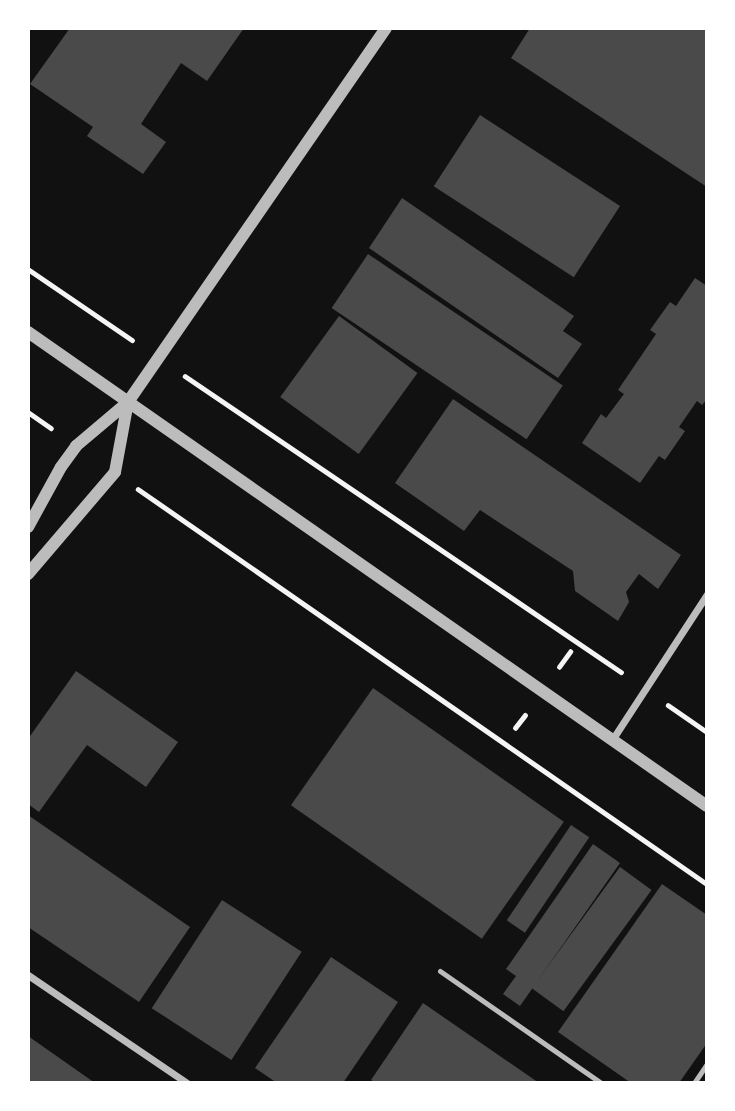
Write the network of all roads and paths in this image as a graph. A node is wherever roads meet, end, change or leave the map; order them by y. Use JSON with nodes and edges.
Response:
{"nodes":[{"id":1,"x":386,"y":28,"type":"edge"},
{"id":2,"x":28,"y":270,"type":"edge"},
{"id":3,"x":28,"y":332,"type":"edge"},
{"id":4,"x":159,"y":358,"type":"junction"},
{"id":5,"x":128,"y":402,"type":"junction"},
{"id":6,"x":28,"y":412,"type":"edge"},
{"id":7,"x":76,"y":446,"type":"junction"},
{"id":8,"x":114,"y":472,"type":"junction"},
{"id":9,"x":28,"y":527,"type":"edge"},
{"id":10,"x":28,"y":574,"type":"edge"},
{"id":11,"x":707,"y":594,"type":"edge"},
{"id":12,"x":570,"y":652,"type":"dead end"},
{"id":13,"x":556,"y":670,"type":"dead end"},
{"id":14,"x":646,"y":689,"type":"junction"},
{"id":15,"x":707,"y":732,"type":"edge"},
{"id":16,"x":612,"y":740,"type":"junction"},
{"id":17,"x":707,"y":806,"type":"edge"},
{"id":18,"x":707,"y":884,"type":"edge"},
{"id":19,"x":440,"y":971,"type":"dead end"},
{"id":20,"x":28,"y":975,"type":"edge"},
{"id":21,"x":707,"y":1064,"type":"edge"},
{"id":22,"x":187,"y":1083,"type":"edge"},
{"id":23,"x":601,"y":1083,"type":"edge"},
{"id":24,"x":694,"y":1083,"type":"edge"}],
"edges":[{"from":1,"to":4,"type":"street"},
{"from":2,"to":4,"type":"path"},
{"from":3,"to":5,"type":"street"},
{"from":4,"to":5,"type":"street"},
{"from":4,"to":14,"type":"path"},
{"from":5,"to":7,"type":"street"},
{"from":5,"to":8,"type":"street"},
{"from":5,"to":16,"type":"street"},
{"from":6,"to":7,"type":"path"},
{"from":7,"to":9,"type":"street"},
{"from":8,"to":10,"type":"street"},
{"from":8,"to":18,"type":"path"},
{"from":11,"to":14,"type":"street"},
{"from":12,"to":13,"type":"path"},
{"from":14,"to":15,"type":"path"},
{"from":14,"to":16,"type":"street"},
{"from":16,"to":17,"type":"street"},
{"from":19,"to":23,"type":"lane"},
{"from":20,"to":22,"type":"street"},
{"from":21,"to":24,"type":"lane"}]}
